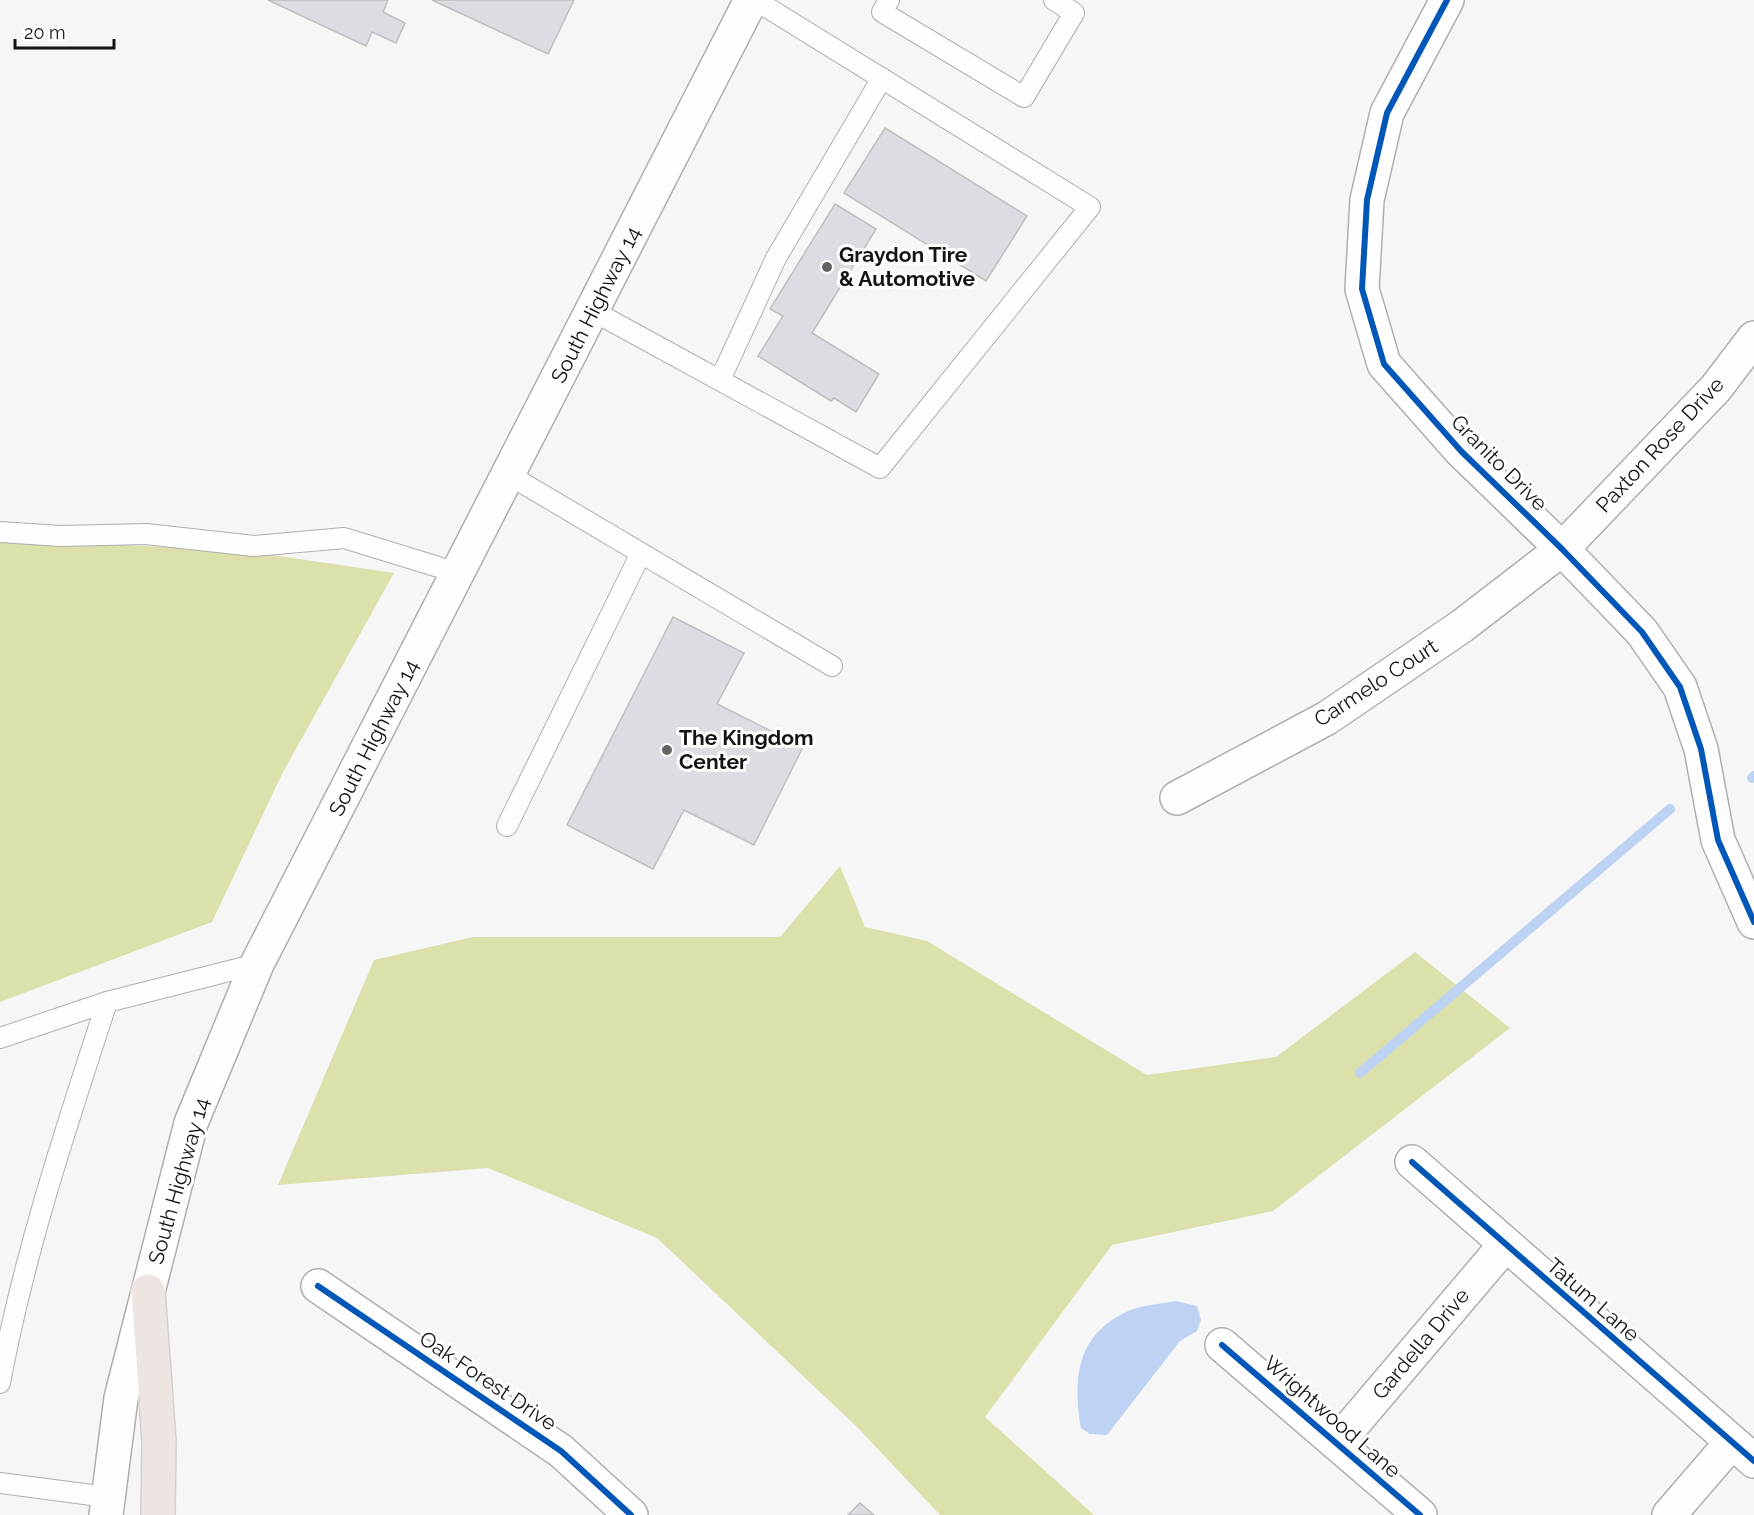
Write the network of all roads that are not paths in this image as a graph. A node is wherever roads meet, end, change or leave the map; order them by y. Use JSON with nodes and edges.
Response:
{"nodes":[{"id":1,"x":753,"y":0,"type":"edge"},
{"id":2,"x":889,"y":0,"type":"edge"},
{"id":3,"x":1054,"y":0,"type":"edge"},
{"id":4,"x":1447,"y":0,"type":"edge"},
{"id":5,"x":1080,"y":6,"type":"edge"},
{"id":6,"x":882,"y":78,"type":"junction"},
{"id":7,"x":593,"y":311,"type":"junction"},
{"id":8,"x":1754,"y":338,"type":"edge"},
{"id":9,"x":720,"y":380,"type":"junction"},
{"id":10,"x":508,"y":475,"type":"junction"},
{"id":11,"x":0,"y":532,"type":"edge"},
{"id":12,"x":1562,"y":549,"type":"junction"},
{"id":13,"x":641,"y":554,"type":"junction"},
{"id":14,"x":458,"y":573,"type":"junction"},
{"id":15,"x":832,"y":666,"type":"dead end"},
{"id":16,"x":1177,"y":798,"type":"dead end"},
{"id":17,"x":507,"y":826,"type":"dead end"},
{"id":18,"x":1754,"y":922,"type":"edge"},
{"id":19,"x":257,"y":964,"type":"junction"},
{"id":20,"x":106,"y":1002,"type":"junction"},
{"id":21,"x":0,"y":1038,"type":"edge"},
{"id":22,"x":1412,"y":1162,"type":"dead end"},
{"id":23,"x":1505,"y":1245,"type":"junction"},
{"id":24,"x":318,"y":1287,"type":"dead end"},
{"id":25,"x":148,"y":1291,"type":"junction"},
{"id":26,"x":1222,"y":1346,"type":"dead end"},
{"id":27,"x":0,"y":1383,"type":"edge"},
{"id":28,"x":1337,"y":1443,"type":"junction"},
{"id":29,"x":1742,"y":1452,"type":"edge"},
{"id":30,"x":0,"y":1483,"type":"edge"},
{"id":31,"x":107,"y":1506,"type":"edge"},
{"id":32,"x":158,"y":1515,"type":"edge"},
{"id":33,"x":631,"y":1515,"type":"edge"},
{"id":34,"x":1420,"y":1515,"type":"edge"},
{"id":35,"x":1669,"y":1515,"type":"edge"}],
"edges":[{"from":1,"to":6,"type":"lane"},
{"from":1,"to":7,"type":"street","name":"South Highway 14"},
{"from":2,"to":5,"type":"lane"},
{"from":3,"to":5,"type":"lane"},
{"from":4,"to":12,"type":"street","name":"Granito Drive"},
{"from":6,"to":9,"type":"lane"},
{"from":6,"to":9,"type":"lane"},
{"from":7,"to":9,"type":"lane"},
{"from":7,"to":10,"type":"street","name":"South Highway 14"},
{"from":8,"to":12,"type":"street","name":"Paxton Rose Drive"},
{"from":10,"to":13,"type":"lane"},
{"from":10,"to":14,"type":"street","name":"South Highway 14"},
{"from":11,"to":14,"type":"lane"},
{"from":12,"to":16,"type":"street","name":"Carmelo Court"},
{"from":12,"to":18,"type":"street","name":"Granito Drive"},
{"from":13,"to":15,"type":"lane"},
{"from":13,"to":17,"type":"lane"},
{"from":14,"to":19,"type":"street","name":"South Highway 14"},
{"from":19,"to":20,"type":"lane"},
{"from":19,"to":25,"type":"street","name":"South Highway 14"},
{"from":20,"to":21,"type":"lane"},
{"from":20,"to":27,"type":"lane"},
{"from":22,"to":23,"type":"street","name":"Tatum Lane"},
{"from":23,"to":28,"type":"street","name":"Gardella Drive"},
{"from":23,"to":29,"type":"street","name":"Tatum Lane"},
{"from":24,"to":33,"type":"street","name":"Oak Forest Drive"},
{"from":25,"to":31,"type":"street","name":"South Highway 14"},
{"from":25,"to":32,"type":"main road"},
{"from":26,"to":28,"type":"street","name":"Wrightwood Lane"},
{"from":28,"to":34,"type":"street","name":"Wrightwood Lane"},
{"from":29,"to":35,"type":"street"},
{"from":30,"to":31,"type":"lane"}]}
